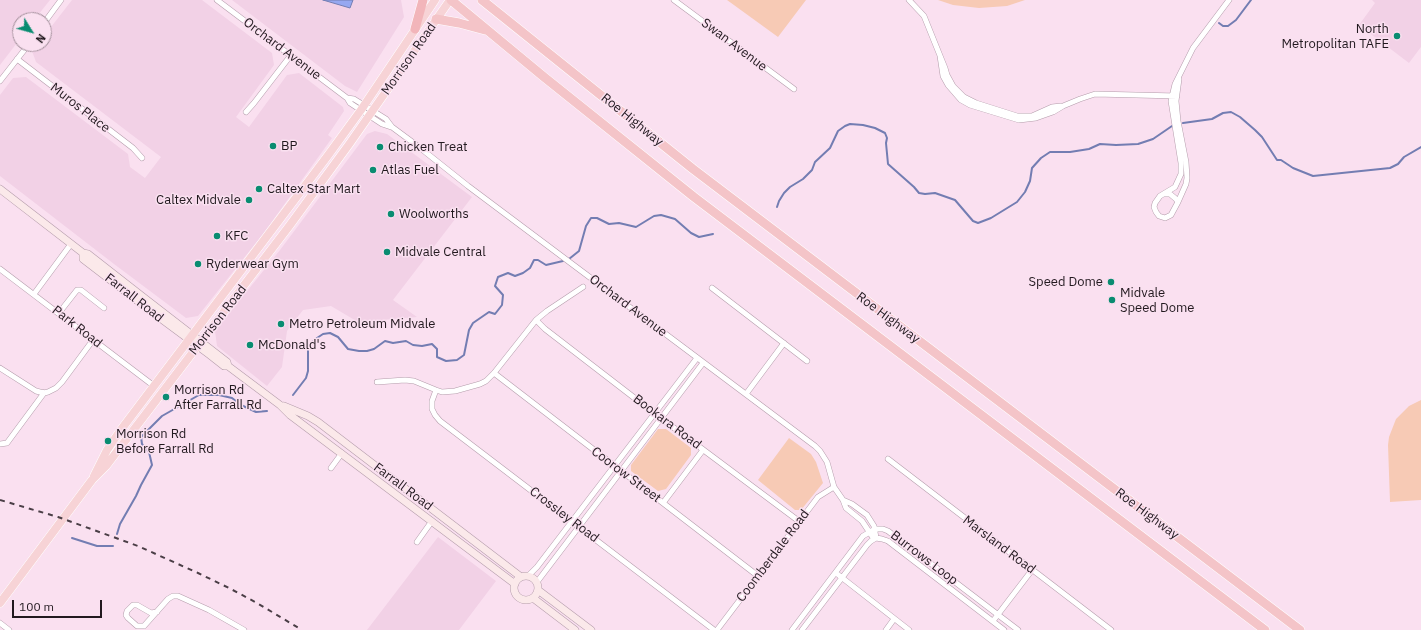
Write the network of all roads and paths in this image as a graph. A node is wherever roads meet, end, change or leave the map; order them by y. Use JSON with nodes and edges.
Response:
{"nodes":[{"id":1,"x":61,"y":0,"type":"edge"},
{"id":2,"x":217,"y":0,"type":"edge"},
{"id":3,"x":422,"y":0,"type":"edge"},
{"id":4,"x":435,"y":0,"type":"edge"},
{"id":5,"x":451,"y":0,"type":"edge"},
{"id":6,"x":482,"y":0,"type":"edge"},
{"id":7,"x":674,"y":0,"type":"edge"},
{"id":8,"x":910,"y":0,"type":"edge"},
{"id":9,"x":1229,"y":0,"type":"edge"},
{"id":10,"x":52,"y":12,"type":"edge"},
{"id":11,"x":436,"y":20,"type":"junction"},
{"id":12,"x":415,"y":28,"type":"junction"},
{"id":13,"x":489,"y":31,"type":"junction"},
{"id":14,"x":23,"y":52,"type":"edge"},
{"id":15,"x":291,"y":55,"type":"junction"},
{"id":16,"x":17,"y":59,"type":"junction"},
{"id":17,"x":0,"y":81,"type":"edge"},
{"id":18,"x":794,"y":89,"type":"dead end"},
{"id":19,"x":1174,"y":99,"type":"junction"},
{"id":20,"x":363,"y":108,"type":"junction"},
{"id":21,"x":246,"y":112,"type":"dead end"},
{"id":22,"x":371,"y":113,"type":"junction"},
{"id":23,"x":142,"y":158,"type":"dead end"},
{"id":24,"x":0,"y":189,"type":"edge"},
{"id":25,"x":1164,"y":194,"type":"junction"},
{"id":26,"x":1178,"y":202,"type":"junction"},
{"id":27,"x":71,"y":244,"type":"junction"},
{"id":28,"x":0,"y":269,"type":"edge"},
{"id":29,"x":582,"y":287,"type":"dead end"},
{"id":30,"x":712,"y":288,"type":"dead end"},
{"id":31,"x":34,"y":294,"type":"junction"},
{"id":32,"x":104,"y":308,"type":"dead end"},
{"id":33,"x":59,"y":313,"type":"junction"},
{"id":34,"x":536,"y":320,"type":"junction"},
{"id":35,"x":191,"y":337,"type":"junction"},
{"id":36,"x":93,"y":340,"type":"junction"},
{"id":37,"x":784,"y":343,"type":"junction"},
{"id":38,"x":199,"y":344,"type":"junction"},
{"id":39,"x":697,"y":358,"type":"junction"},
{"id":40,"x":807,"y":361,"type":"dead end"},
{"id":41,"x":703,"y":363,"type":"junction"},
{"id":42,"x":0,"y":368,"type":"edge"},
{"id":43,"x":494,"y":373,"type":"junction"},
{"id":44,"x":377,"y":382,"type":"dead end"},
{"id":45,"x":154,"y":386,"type":"junction"},
{"id":46,"x":436,"y":390,"type":"junction"},
{"id":47,"x":44,"y":393,"type":"junction"},
{"id":48,"x":746,"y":394,"type":"junction"},
{"id":49,"x":280,"y":405,"type":"junction"},
{"id":50,"x":654,"y":413,"type":"junction"},
{"id":51,"x":661,"y":418,"type":"junction"},
{"id":52,"x":312,"y":419,"type":"junction"},
{"id":53,"x":308,"y":427,"type":"junction"},
{"id":54,"x":339,"y":439,"type":"junction"},
{"id":55,"x":634,"y":440,"type":"junction"},
{"id":56,"x":0,"y":444,"type":"edge"},
{"id":57,"x":640,"y":445,"type":"junction"},
{"id":58,"x":333,"y":446,"type":"junction"},
{"id":59,"x":703,"y":450,"type":"junction"},
{"id":60,"x":342,"y":453,"type":"junction"},
{"id":61,"x":888,"y":459,"type":"dead end"},
{"id":62,"x":372,"y":464,"type":"junction"},
{"id":63,"x":614,"y":466,"type":"junction"},
{"id":64,"x":331,"y":468,"type":"dead end"},
{"id":65,"x":621,"y":471,"type":"junction"},
{"id":66,"x":367,"y":472,"type":"junction"},
{"id":67,"x":92,"y":480,"type":"junction"},
{"id":68,"x":399,"y":484,"type":"junction"},
{"id":69,"x":834,"y":487,"type":"junction"},
{"id":70,"x":394,"y":492,"type":"junction"},
{"id":71,"x":592,"y":495,"type":"junction"},
{"id":72,"x":599,"y":500,"type":"junction"},
{"id":73,"x":843,"y":500,"type":"junction"},
{"id":74,"x":663,"y":503,"type":"junction"},
{"id":75,"x":432,"y":521,"type":"junction"},
{"id":76,"x":572,"y":521,"type":"junction"},
{"id":77,"x":800,"y":522,"type":"junction"},
{"id":78,"x":578,"y":527,"type":"junction"},
{"id":79,"x":875,"y":529,"type":"junction"},
{"id":80,"x":869,"y":532,"type":"junction"},
{"id":81,"x":875,"y":539,"type":"junction"},
{"id":82,"x":902,"y":541,"type":"junction"},
{"id":83,"x":417,"y":542,"type":"dead end"},
{"id":84,"x":896,"y":548,"type":"junction"},
{"id":85,"x":549,"y":552,"type":"junction"},
{"id":86,"x":556,"y":557,"type":"junction"},
{"id":87,"x":924,"y":558,"type":"junction"},
{"id":88,"x":919,"y":565,"type":"junction"},
{"id":89,"x":507,"y":566,"type":"junction"},
{"id":90,"x":1032,"y":570,"type":"junction"},
{"id":91,"x":836,"y":573,"type":"junction"},
{"id":92,"x":501,"y":574,"type":"junction"},
{"id":93,"x":524,"y":576,"type":"junction"},
{"id":94,"x":758,"y":576,"type":"junction"},
{"id":95,"x":842,"y":578,"type":"junction"},
{"id":96,"x":950,"y":578,"type":"junction"},
{"id":97,"x":537,"y":582,"type":"junction"},
{"id":98,"x":515,"y":584,"type":"junction"},
{"id":99,"x":944,"y":585,"type":"junction"},
{"id":100,"x":538,"y":590,"type":"junction"},
{"id":101,"x":973,"y":596,"type":"junction"},
{"id":102,"x":533,"y":598,"type":"junction"},
{"id":103,"x":814,"y":601,"type":"junction"},
{"id":104,"x":968,"y":602,"type":"junction"},
{"id":105,"x":0,"y":603,"type":"edge"},
{"id":106,"x":821,"y":606,"type":"junction"},
{"id":107,"x":156,"y":612,"type":"junction"},
{"id":108,"x":998,"y":614,"type":"junction"},
{"id":109,"x":894,"y":619,"type":"junction"},
{"id":110,"x":992,"y":621,"type":"junction"},
{"id":111,"x":0,"y":623,"type":"edge"},
{"id":112,"x":235,"y":628,"type":"edge"},
{"id":113,"x":794,"y":628,"type":"edge"},
{"id":114,"x":9,"y":630,"type":"edge"},
{"id":115,"x":244,"y":630,"type":"edge"},
{"id":116,"x":575,"y":630,"type":"edge"},
{"id":117,"x":591,"y":630,"type":"edge"},
{"id":118,"x":715,"y":630,"type":"edge"},
{"id":119,"x":802,"y":630,"type":"edge"},
{"id":120,"x":886,"y":630,"type":"edge"},
{"id":121,"x":909,"y":630,"type":"edge"},
{"id":122,"x":1004,"y":630,"type":"edge"},
{"id":123,"x":1018,"y":630,"type":"edge"},
{"id":124,"x":1111,"y":630,"type":"edge"},
{"id":125,"x":1265,"y":630,"type":"edge"},
{"id":126,"x":1300,"y":630,"type":"edge"}],
"edges":[{"from":1,"to":10,"type":"street"},
{"from":2,"to":15,"type":"street","name":"Orchard Avenue"},
{"from":3,"to":12,"type":"highway"},
{"from":4,"to":12,"type":"main road","name":"Morrison Road"},
{"from":5,"to":11,"type":"main road","name":"Morrison Road"},
{"from":5,"to":13,"type":"highway","name":"Roe Highway"},
{"from":6,"to":126,"type":"highway","name":"Roe Highway"},
{"from":7,"to":18,"type":"street","name":"Swan Avenue"},
{"from":8,"to":19,"type":"street"},
{"from":9,"to":19,"type":"street"},
{"from":11,"to":13,"type":"highway"},
{"from":11,"to":22,"type":"main road","name":"Morrison Road"},
{"from":12,"to":20,"type":"main road","name":"Morrison Road"},
{"from":13,"to":125,"type":"highway","name":"Roe Highway"},
{"from":14,"to":16,"type":"street"},
{"from":15,"to":20,"type":"street","name":"Orchard Avenue"},
{"from":15,"to":21,"type":"street"},
{"from":16,"to":17,"type":"street"},
{"from":16,"to":23,"type":"street","name":"Muros Place"},
{"from":19,"to":25,"type":"street"},
{"from":19,"to":26,"type":"street"},
{"from":20,"to":22,"type":"street","name":"Orchard Avenue"},
{"from":20,"to":35,"type":"main road","name":"Morrison Road"},
{"from":22,"to":38,"type":"main road","name":"Morrison Road"},
{"from":22,"to":39,"type":"street","name":"Orchard Avenue"},
{"from":24,"to":27,"type":"main road","name":"Farrall Road"},
{"from":25,"to":26,"type":"street"},
{"from":25,"to":26,"type":"street"},
{"from":27,"to":31,"type":"street"},
{"from":27,"to":35,"type":"main road","name":"Farrall Road"},
{"from":28,"to":31,"type":"street","name":"Park Road"},
{"from":29,"to":34,"type":"street"},
{"from":30,"to":37,"type":"street"},
{"from":31,"to":33,"type":"street","name":"Park Road"},
{"from":32,"to":33,"type":"street"},
{"from":33,"to":36,"type":"street","name":"Park Road"},
{"from":34,"to":43,"type":"street"},
{"from":34,"to":50,"type":"street","name":"Bookara Road"},
{"from":35,"to":38,"type":"main road","name":"Farrall Road"},
{"from":35,"to":45,"type":"main road","name":"Morrison Road"},
{"from":36,"to":45,"type":"street","name":"Park Road"},
{"from":36,"to":47,"type":"street"},
{"from":37,"to":40,"type":"street"},
{"from":37,"to":48,"type":"street"},
{"from":38,"to":49,"type":"main road","name":"Farrall Road"},
{"from":38,"to":67,"type":"main road","name":"Morrison Road"},
{"from":39,"to":41,"type":"street","name":"Orchard Avenue"},
{"from":39,"to":50,"type":"street"},
{"from":41,"to":48,"type":"street","name":"Orchard Avenue"},
{"from":41,"to":51,"type":"street"},
{"from":42,"to":47,"type":"street"},
{"from":43,"to":46,"type":"street"},
{"from":43,"to":63,"type":"street","name":"Coorow Street"},
{"from":44,"to":46,"type":"street"},
{"from":45,"to":67,"type":"main road","name":"Morrison Road"},
{"from":46,"to":76,"type":"street","name":"Crossley Road"},
{"from":47,"to":56,"type":"street"},
{"from":48,"to":69,"type":"street","name":"Orchard Avenue"},
{"from":49,"to":52,"type":"main road","name":"Farrall Road"},
{"from":49,"to":53,"type":"main road","name":"Farrall Road"},
{"from":50,"to":51,"type":"street","name":"Bookara Road"},
{"from":50,"to":55,"type":"street"},
{"from":51,"to":57,"type":"street"},
{"from":51,"to":59,"type":"street","name":"Bookara Road"},
{"from":52,"to":53,"type":"main road"},
{"from":52,"to":54,"type":"main road","name":"Farrall Road"},
{"from":53,"to":58,"type":"main road","name":"Farrall Road"},
{"from":54,"to":58,"type":"main road"},
{"from":54,"to":62,"type":"main road","name":"Farrall Road"},
{"from":55,"to":57,"type":"street"},
{"from":55,"to":63,"type":"street"},
{"from":57,"to":65,"type":"street"},
{"from":58,"to":60,"type":"main road","name":"Farrall Road"},
{"from":59,"to":74,"type":"street"},
{"from":59,"to":77,"type":"street","name":"Bookara Road"},
{"from":60,"to":64,"type":"street"},
{"from":60,"to":66,"type":"main road","name":"Farrall Road"},
{"from":61,"to":90,"type":"street","name":"Marsland Road"},
{"from":62,"to":66,"type":"main road"},
{"from":62,"to":68,"type":"main road","name":"Farrall Road"},
{"from":63,"to":65,"type":"street","name":"Coorow Street"},
{"from":63,"to":71,"type":"street"},
{"from":65,"to":72,"type":"street"},
{"from":65,"to":74,"type":"street","name":"Coorow Street"},
{"from":66,"to":70,"type":"main road","name":"Farrall Road"},
{"from":67,"to":105,"type":"main road","name":"Morrison Road"},
{"from":68,"to":70,"type":"main road"},
{"from":68,"to":89,"type":"main road","name":"Farrall Road"},
{"from":69,"to":73,"type":"street","name":"Orchard Avenue"},
{"from":69,"to":77,"type":"street","name":"Coomberdale Road"},
{"from":70,"to":75,"type":"main road","name":"Farrall Road"},
{"from":71,"to":72,"type":"street"},
{"from":71,"to":76,"type":"street"},
{"from":72,"to":78,"type":"street"},
{"from":73,"to":79,"type":"street","name":"Orchard Avenue"},
{"from":73,"to":80,"type":"street","name":"Orchard Avenue"},
{"from":74,"to":94,"type":"street","name":"Coorow Street"},
{"from":75,"to":83,"type":"street"},
{"from":75,"to":92,"type":"main road","name":"Farrall Road"},
{"from":76,"to":78,"type":"street","name":"Crossley Road"},
{"from":76,"to":85,"type":"street"},
{"from":77,"to":94,"type":"street","name":"Coomberdale Road"},
{"from":78,"to":86,"type":"street"},
{"from":78,"to":118,"type":"street","name":"Crossley Road"},
{"from":79,"to":80,"type":"street","name":"Burrows Loop"},
{"from":79,"to":81,"type":"street","name":"Orchard Avenue"},
{"from":79,"to":82,"type":"street","name":"Burrows Loop"},
{"from":80,"to":81,"type":"street","name":"Orchard Avenue"},
{"from":80,"to":91,"type":"street","name":"Burrows Loop"},
{"from":81,"to":84,"type":"street","name":"Burrows Loop"},
{"from":81,"to":95,"type":"street","name":"Burrows Loop"},
{"from":82,"to":84,"type":"street"},
{"from":82,"to":87,"type":"street","name":"Burrows Loop"},
{"from":84,"to":88,"type":"street","name":"Burrows Loop"},
{"from":85,"to":86,"type":"street"},
{"from":85,"to":93,"type":"street"},
{"from":86,"to":97,"type":"street"},
{"from":87,"to":88,"type":"street"},
{"from":87,"to":96,"type":"street","name":"Burrows Loop"},
{"from":88,"to":99,"type":"street","name":"Burrows Loop"},
{"from":89,"to":92,"type":"main road"},
{"from":89,"to":93,"type":"main road","name":"Farrall Road"},
{"from":90,"to":108,"type":"street"},
{"from":90,"to":124,"type":"street","name":"Marsland Road"},
{"from":91,"to":95,"type":"street"},
{"from":91,"to":103,"type":"street","name":"Burrows Loop"},
{"from":92,"to":98,"type":"main road","name":"Farrall Road"},
{"from":93,"to":97,"type":"main road"},
{"from":93,"to":98,"type":"main road"},
{"from":94,"to":118,"type":"street","name":"Coomberdale Road"},
{"from":95,"to":106,"type":"street","name":"Burrows Loop"},
{"from":95,"to":109,"type":"street"},
{"from":96,"to":99,"type":"street"},
{"from":96,"to":101,"type":"street","name":"Burrows Loop"},
{"from":97,"to":100,"type":"main road"},
{"from":98,"to":102,"type":"main road"},
{"from":99,"to":104,"type":"street","name":"Burrows Loop"},
{"from":100,"to":102,"type":"main road"},
{"from":100,"to":117,"type":"main road"},
{"from":101,"to":104,"type":"street"},
{"from":101,"to":108,"type":"street","name":"Burrows Loop"},
{"from":102,"to":116,"type":"main road"},
{"from":103,"to":106,"type":"street"},
{"from":103,"to":113,"type":"street","name":"Burrows Loop"},
{"from":104,"to":110,"type":"street","name":"Burrows Loop"},
{"from":106,"to":119,"type":"street","name":"Burrows Loop"},
{"from":107,"to":107,"type":"street"},
{"from":107,"to":112,"type":"street"},
{"from":108,"to":110,"type":"street"},
{"from":108,"to":123,"type":"street","name":"Burrows Loop"},
{"from":109,"to":120,"type":"street"},
{"from":109,"to":121,"type":"street"},
{"from":110,"to":122,"type":"street","name":"Burrows Loop"},
{"from":111,"to":114,"type":"street"},
{"from":112,"to":115,"type":"street"},
{"from":113,"to":119,"type":"street"}]}
